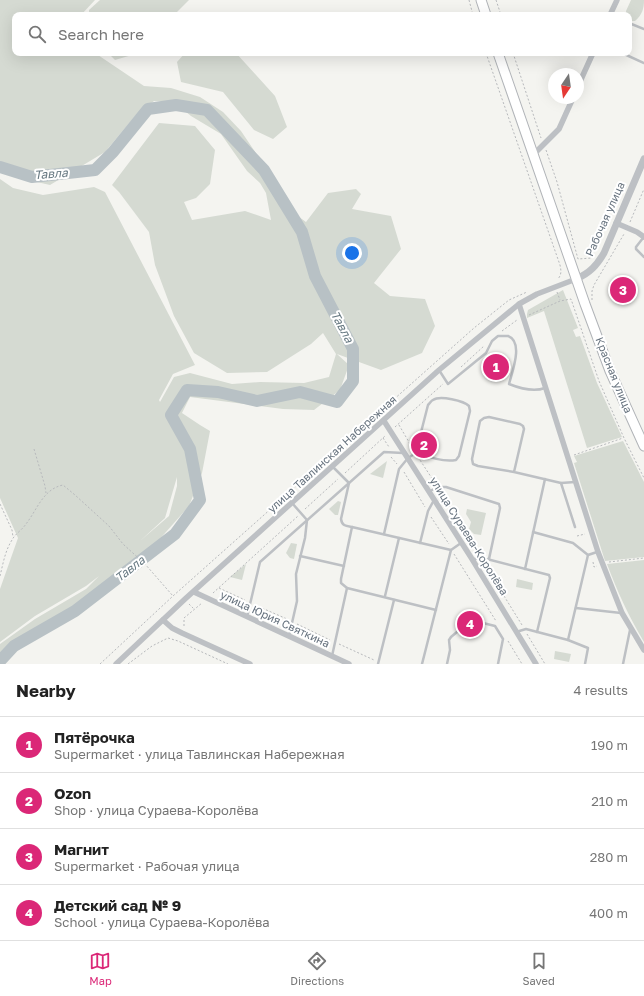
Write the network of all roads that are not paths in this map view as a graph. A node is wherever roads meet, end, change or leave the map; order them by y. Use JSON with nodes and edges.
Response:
{"nodes":[{"id":1,"x":481,"y":0,"type":"edge"},
{"id":2,"x":617,"y":0,"type":"edge"},
{"id":3,"x":485,"y":12,"type":"edge"},
{"id":4,"x":611,"y":12,"type":"edge"},
{"id":5,"x":632,"y":24,"type":"edge"},
{"id":6,"x":644,"y":29,"type":"edge"},
{"id":7,"x":499,"y":56,"type":"edge"},
{"id":8,"x":592,"y":56,"type":"edge"},
{"id":9,"x":629,"y":56,"type":"edge"},
{"id":10,"x":644,"y":62,"type":"edge"},
{"id":11,"x":584,"y":73,"type":"edge"},
{"id":12,"x":570,"y":104,"type":"edge"},
{"id":13,"x":534,"y":154,"type":"junction"},
{"id":14,"x":644,"y":159,"type":"edge"},
{"id":15,"x":616,"y":223,"type":"junction"},
{"id":16,"x":644,"y":237,"type":"edge"},
{"id":17,"x":644,"y":257,"type":"edge"},
{"id":18,"x":576,"y":279,"type":"junction"},
{"id":19,"x":519,"y":304,"type":"junction"},
{"id":20,"x":439,"y":370,"type":"junction"},
{"id":21,"x":546,"y":388,"type":"junction"},
{"id":22,"x":384,"y":420,"type":"junction"},
{"id":23,"x":644,"y":446,"type":"edge"},
{"id":24,"x":417,"y":452,"type":"junction"},
{"id":25,"x":404,"y":453,"type":"junction"},
{"id":26,"x":408,"y":458,"type":"junction"},
{"id":27,"x":333,"y":467,"type":"junction"},
{"id":28,"x":514,"y":472,"type":"junction"},
{"id":29,"x":545,"y":479,"type":"junction"},
{"id":30,"x":575,"y":482,"type":"junction"},
{"id":31,"x":349,"y":483,"type":"junction"},
{"id":32,"x":561,"y":483,"type":"junction"},
{"id":33,"x":430,"y":491,"type":"junction"},
{"id":34,"x":435,"y":499,"type":"junction"},
{"id":35,"x":292,"y":503,"type":"junction"},
{"id":36,"x":307,"y":520,"type":"junction"},
{"id":37,"x":352,"y":527,"type":"junction"},
{"id":38,"x":575,"y":527,"type":"dead end"},
{"id":39,"x":533,"y":532,"type":"junction"},
{"id":40,"x":384,"y":534,"type":"junction"},
{"id":41,"x":399,"y":538,"type":"junction"},
{"id":42,"x":420,"y":543,"type":"junction"},
{"id":43,"x":461,"y":543,"type":"junction"},
{"id":44,"x":451,"y":549,"type":"junction"},
{"id":45,"x":598,"y":552,"type":"junction"},
{"id":46,"x":588,"y":555,"type":"junction"},
{"id":47,"x":300,"y":556,"type":"junction"},
{"id":48,"x":472,"y":559,"type":"junction"},
{"id":49,"x":489,"y":559,"type":"junction"},
{"id":50,"x":344,"y":566,"type":"junction"},
{"id":51,"x":525,"y":569,"type":"junction"},
{"id":52,"x":347,"y":588,"type":"junction"},
{"id":53,"x":194,"y":592,"type":"junction"},
{"id":54,"x":385,"y":596,"type":"junction"},
{"id":55,"x":394,"y":600,"type":"junction"},
{"id":56,"x":576,"y":608,"type":"junction"},
{"id":57,"x":436,"y":610,"type":"junction"},
{"id":58,"x":622,"y":613,"type":"junction"},
{"id":59,"x":247,"y":617,"type":"junction"},
{"id":60,"x":163,"y":620,"type":"junction"},
{"id":61,"x":631,"y":627,"type":"junction"},
{"id":62,"x":516,"y":632,"type":"junction"},
{"id":63,"x":538,"y":632,"type":"junction"},
{"id":64,"x":289,"y":636,"type":"junction"},
{"id":65,"x":568,"y":640,"type":"junction"},
{"id":66,"x":644,"y":650,"type":"edge"},
{"id":67,"x":332,"y":656,"type":"junction"},
{"id":68,"x":378,"y":663,"type":"edge"},
{"id":69,"x":116,"y":664,"type":"edge"},
{"id":70,"x":250,"y":664,"type":"edge"},
{"id":71,"x":349,"y":664,"type":"edge"},
{"id":72,"x":422,"y":664,"type":"edge"},
{"id":73,"x":446,"y":664,"type":"edge"},
{"id":74,"x":498,"y":664,"type":"edge"},
{"id":75,"x":536,"y":664,"type":"edge"},
{"id":76,"x":585,"y":664,"type":"edge"},
{"id":77,"x":623,"y":664,"type":"edge"}],
"edges":[{"from":1,"to":3,"type":"main road"},
{"from":2,"to":4,"type":"street"},
{"from":5,"to":6,"type":"lane"},
{"from":7,"to":13,"type":"main road","name":"Красная улица"},
{"from":8,"to":11,"type":"street"},
{"from":9,"to":10,"type":"lane"},
{"from":12,"to":13,"type":"street"},
{"from":13,"to":18,"type":"main road","name":"Красная улица"},
{"from":14,"to":15,"type":"street","name":"Рабочая улица"},
{"from":15,"to":16,"type":"street"},
{"from":15,"to":18,"type":"street","name":"Рабочая улица"},
{"from":16,"to":17,"type":"lane"},
{"from":18,"to":19,"type":"street","name":"улица Тавлинская Набережная"},
{"from":18,"to":23,"type":"main road","name":"Красная улица"},
{"from":19,"to":20,"type":"street","name":"улица Тавлинская Набережная"},
{"from":19,"to":21,"type":"street"},
{"from":20,"to":21,"type":"lane"},
{"from":20,"to":22,"type":"street","name":"улица Тавлинская Набережная"},
{"from":21,"to":30,"type":"street"},
{"from":22,"to":25,"type":"street","name":"улица Сураева-Королёва"},
{"from":22,"to":27,"type":"street","name":"улица Тавлинская Набережная"},
{"from":24,"to":24,"type":"lane"},
{"from":24,"to":26,"type":"lane"},
{"from":25,"to":26,"type":"street","name":"улица Сураева-Королёва"},
{"from":25,"to":31,"type":"lane"},
{"from":26,"to":33,"type":"street","name":"улица Сураева-Королёва"},
{"from":26,"to":40,"type":"lane"},
{"from":27,"to":31,"type":"lane"},
{"from":27,"to":35,"type":"street","name":"улица Тавлинская Набережная"},
{"from":28,"to":28,"type":"lane"},
{"from":28,"to":29,"type":"lane"},
{"from":29,"to":32,"type":"lane"},
{"from":29,"to":39,"type":"lane"},
{"from":30,"to":32,"type":"lane"},
{"from":30,"to":45,"type":"street"},
{"from":31,"to":36,"type":"lane"},
{"from":31,"to":37,"type":"lane"},
{"from":32,"to":38,"type":"lane"},
{"from":33,"to":34,"type":"street","name":"улица Сураева-Королёва"},
{"from":33,"to":49,"type":"lane"},
{"from":34,"to":42,"type":"lane"},
{"from":34,"to":43,"type":"street","name":"улица Сураева-Королёва"},
{"from":35,"to":36,"type":"lane"},
{"from":35,"to":53,"type":"street","name":"улица Тавлинская Набережная"},
{"from":36,"to":47,"type":"lane"},
{"from":36,"to":59,"type":"lane"},
{"from":37,"to":40,"type":"lane"},
{"from":37,"to":50,"type":"lane"},
{"from":39,"to":46,"type":"lane"},
{"from":39,"to":51,"type":"lane"},
{"from":40,"to":41,"type":"lane"},
{"from":41,"to":42,"type":"lane"},
{"from":41,"to":54,"type":"lane"},
{"from":42,"to":44,"type":"lane"},
{"from":43,"to":44,"type":"lane"},
{"from":43,"to":48,"type":"street","name":"улица Сураева-Королёва"},
{"from":44,"to":57,"type":"lane"},
{"from":45,"to":46,"type":"lane"},
{"from":45,"to":58,"type":"street"},
{"from":46,"to":56,"type":"lane"},
{"from":47,"to":50,"type":"lane"},
{"from":47,"to":64,"type":"lane"},
{"from":48,"to":49,"type":"lane"},
{"from":48,"to":62,"type":"street","name":"улица Сураева-Королёва"},
{"from":49,"to":51,"type":"lane"},
{"from":50,"to":52,"type":"lane"},
{"from":51,"to":63,"type":"lane"},
{"from":52,"to":54,"type":"lane"},
{"from":52,"to":67,"type":"lane"},
{"from":53,"to":59,"type":"street","name":"улица Юрия Святкина"},
{"from":53,"to":60,"type":"street","name":"улица Тавлинская Набережная"},
{"from":54,"to":55,"type":"lane"},
{"from":55,"to":57,"type":"lane"},
{"from":55,"to":68,"type":"lane"},
{"from":56,"to":58,"type":"lane"},
{"from":56,"to":65,"type":"lane"},
{"from":57,"to":72,"type":"lane"},
{"from":58,"to":61,"type":"street"},
{"from":59,"to":64,"type":"street","name":"улица Юрия Святкина"},
{"from":60,"to":69,"type":"street","name":"улица Тавлинская Набережная"},
{"from":60,"to":70,"type":"street"},
{"from":61,"to":66,"type":"street"},
{"from":61,"to":77,"type":"lane"},
{"from":62,"to":63,"type":"lane"},
{"from":62,"to":75,"type":"street","name":"улица Сураева-Королёва"},
{"from":63,"to":65,"type":"lane"},
{"from":64,"to":67,"type":"street","name":"улица Юрия Святкина"},
{"from":65,"to":76,"type":"lane"},
{"from":67,"to":71,"type":"street","name":"улица Юрия Святкина"},
{"from":73,"to":74,"type":"lane"}]}
